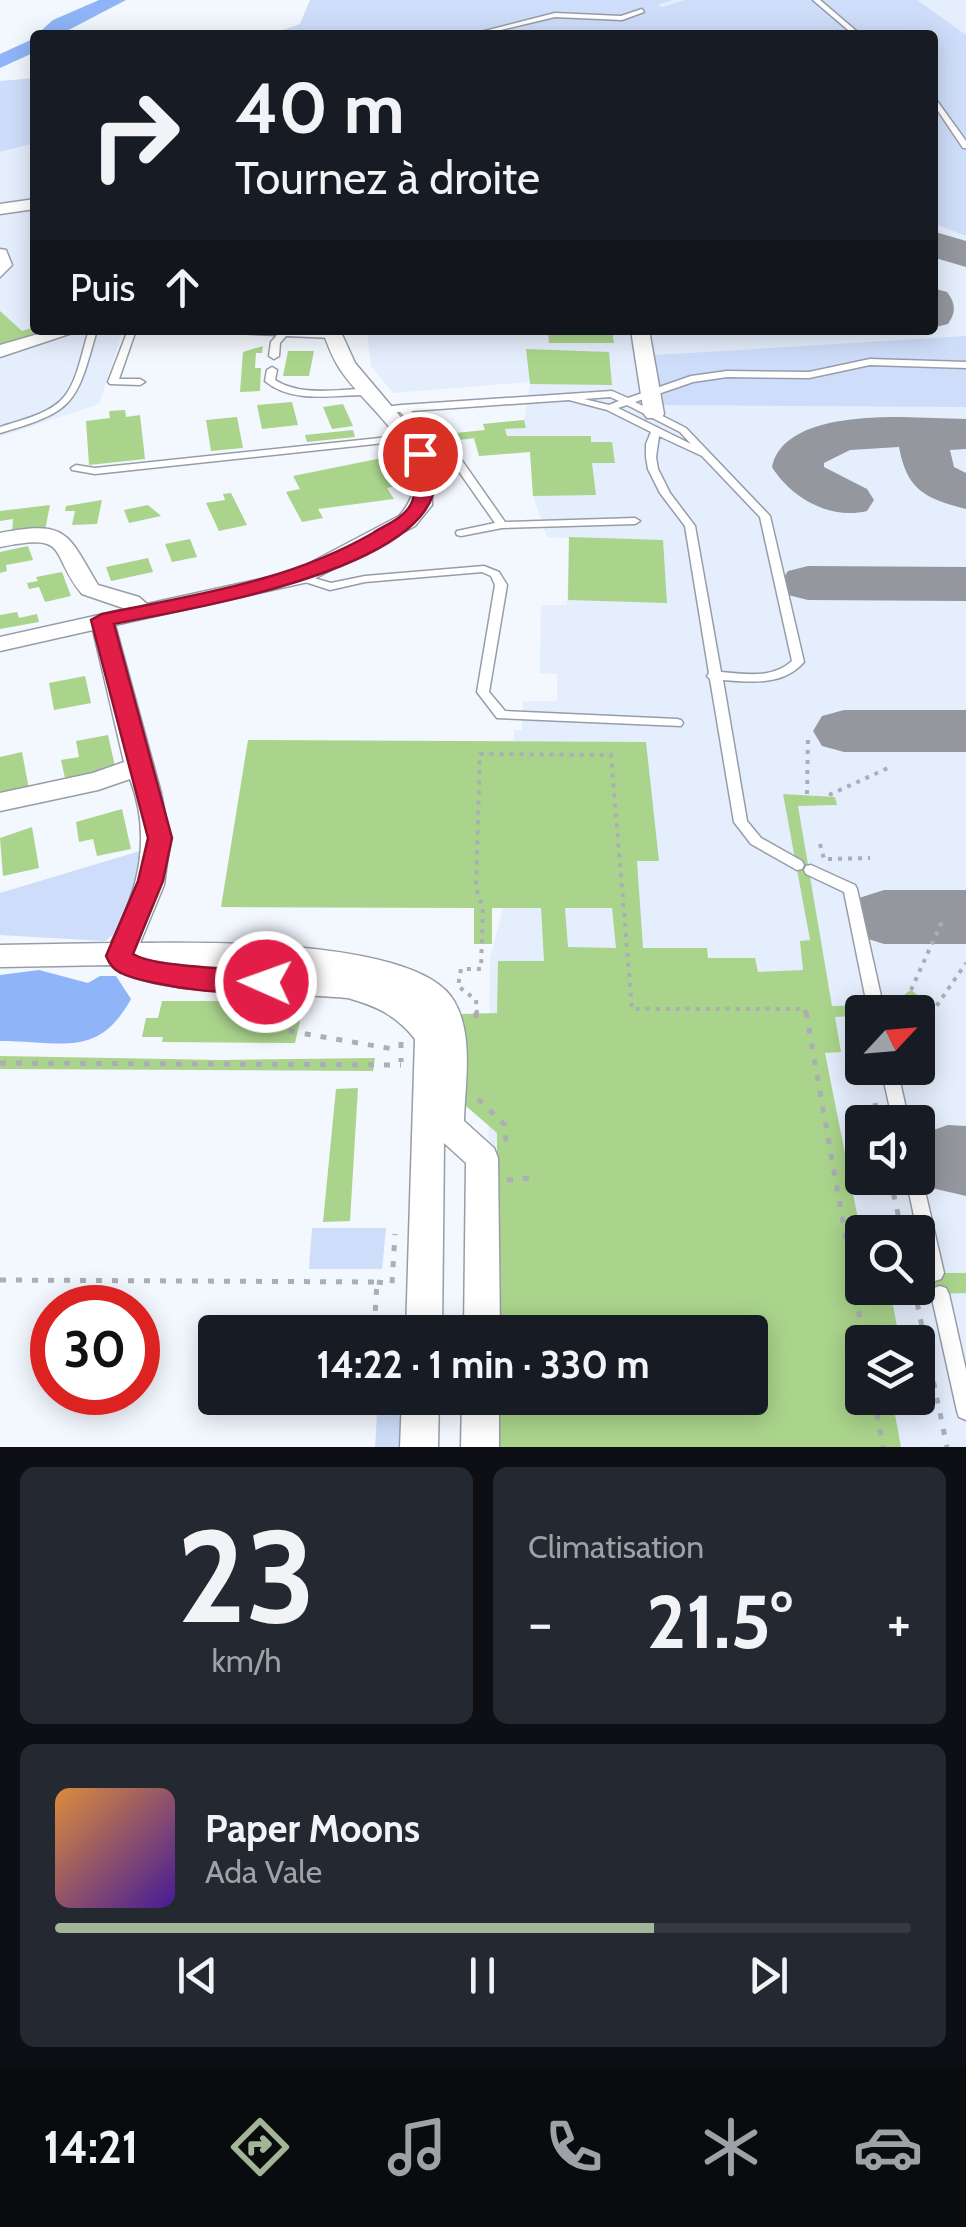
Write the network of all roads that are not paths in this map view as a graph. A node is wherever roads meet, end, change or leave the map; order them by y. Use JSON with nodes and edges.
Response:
{"nodes":[{"id":1,"x":816,"y":0,"type":"edge"},
{"id":2,"x":642,"y":11,"type":"dead end"},
{"id":3,"x":492,"y":30,"type":"edge"},
{"id":4,"x":852,"y":30,"type":"edge"},
{"id":5,"x":938,"y":105,"type":"edge"},
{"id":6,"x":966,"y":146,"type":"edge"},
{"id":7,"x":30,"y":205,"type":"edge"},
{"id":8,"x":0,"y":209,"type":"edge"},
{"id":9,"x":0,"y":254,"type":"edge"},
{"id":10,"x":0,"y":272,"type":"edge"},
{"id":11,"x":56,"y":335,"type":"edge"},
{"id":12,"x":92,"y":335,"type":"edge"},
{"id":13,"x":130,"y":335,"type":"edge"},
{"id":14,"x":283,"y":335,"type":"edge"},
{"id":15,"x":333,"y":335,"type":"edge"},
{"id":16,"x":641,"y":335,"type":"edge"},
{"id":17,"x":0,"y":352,"type":"edge"},
{"id":18,"x":274,"y":356,"type":"dead end"},
{"id":19,"x":966,"y":365,"type":"edge"},
{"id":20,"x":272,"y":370,"type":"dead end"},
{"id":21,"x":140,"y":382,"type":"dead end"},
{"id":22,"x":366,"y":392,"type":"junction"},
{"id":23,"x":651,"y":393,"type":"junction"},
{"id":24,"x":556,"y":397,"type":"junction"},
{"id":25,"x":630,"y":400,"type":"junction"},
{"id":26,"x":610,"y":408,"type":"junction"},
{"id":27,"x":392,"y":409,"type":"junction"},
{"id":28,"x":655,"y":422,"type":"junction"},
{"id":29,"x":0,"y":430,"type":"edge"},
{"id":30,"x":408,"y":438,"type":"junction"},
{"id":31,"x":708,"y":456,"type":"junction"},
{"id":32,"x":76,"y":468,"type":"dead end"},
{"id":33,"x":636,"y":521,"type":"dead end"},
{"id":34,"x":502,"y":525,"type":"junction"},
{"id":35,"x":461,"y":533,"type":"dead end"},
{"id":36,"x":0,"y":540,"type":"edge"},
{"id":37,"x":300,"y":577,"type":"junction"},
{"id":38,"x":141,"y":611,"type":"junction"},
{"id":39,"x":102,"y":620,"type":"junction"},
{"id":40,"x":0,"y":644,"type":"edge"},
{"id":41,"x":714,"y":676,"type":"junction"},
{"id":42,"x":677,"y":723,"type":"dead end"},
{"id":43,"x":138,"y":766,"type":"junction"},
{"id":44,"x":0,"y":802,"type":"edge"},
{"id":45,"x":0,"y":956,"type":"edge"},
{"id":46,"x":119,"y":956,"type":"junction"},
{"id":47,"x":873,"y":995,"type":"edge"},
{"id":48,"x":940,"y":1294,"type":"dead end"},
{"id":49,"x":425,"y":1315,"type":"edge"},
{"id":50,"x":482,"y":1315,"type":"edge"},
{"id":51,"x":966,"y":1411,"type":"edge"},
{"id":52,"x":421,"y":1415,"type":"edge"},
{"id":53,"x":481,"y":1415,"type":"edge"},
{"id":54,"x":420,"y":1447,"type":"edge"},
{"id":55,"x":480,"y":1447,"type":"edge"}],
"edges":[{"from":1,"to":4,"type":"lane"},
{"from":2,"to":3,"type":"lane"},
{"from":5,"to":6,"type":"lane"},
{"from":7,"to":8,"type":"street"},
{"from":9,"to":10,"type":"street"},
{"from":11,"to":17,"type":"street"},
{"from":12,"to":29,"type":"lane"},
{"from":13,"to":21,"type":"lane"},
{"from":14,"to":18,"type":"lane"},
{"from":15,"to":22,"type":"street"},
{"from":16,"to":23,"type":"street"},
{"from":19,"to":23,"type":"lane"},
{"from":20,"to":22,"type":"lane"},
{"from":22,"to":27,"type":"street"},
{"from":23,"to":25,"type":"lane"},
{"from":23,"to":28,"type":"street"},
{"from":24,"to":25,"type":"lane"},
{"from":24,"to":26,"type":"lane"},
{"from":24,"to":27,"type":"lane"},
{"from":25,"to":26,"type":"lane"},
{"from":25,"to":28,"type":"lane"},
{"from":26,"to":28,"type":"lane"},
{"from":27,"to":30,"type":"street"},
{"from":27,"to":34,"type":"lane"},
{"from":28,"to":31,"type":"lane"},
{"from":28,"to":31,"type":"lane"},
{"from":28,"to":41,"type":"lane"},
{"from":30,"to":32,"type":"lane"},
{"from":30,"to":37,"type":"street"},
{"from":31,"to":41,"type":"lane"},
{"from":33,"to":34,"type":"lane"},
{"from":34,"to":35,"type":"lane"},
{"from":36,"to":38,"type":"street"},
{"from":37,"to":38,"type":"street"},
{"from":37,"to":42,"type":"lane"},
{"from":38,"to":39,"type":"street"},
{"from":39,"to":40,"type":"street"},
{"from":39,"to":43,"type":"street"},
{"from":41,"to":47,"type":"lane"},
{"from":43,"to":44,"type":"street"},
{"from":43,"to":46,"type":"street"},
{"from":45,"to":46,"type":"street"},
{"from":46,"to":49,"type":"street"},
{"from":46,"to":50,"type":"street"},
{"from":48,"to":51,"type":"lane"},
{"from":52,"to":54,"type":"street"},
{"from":53,"to":55,"type":"street"}]}
